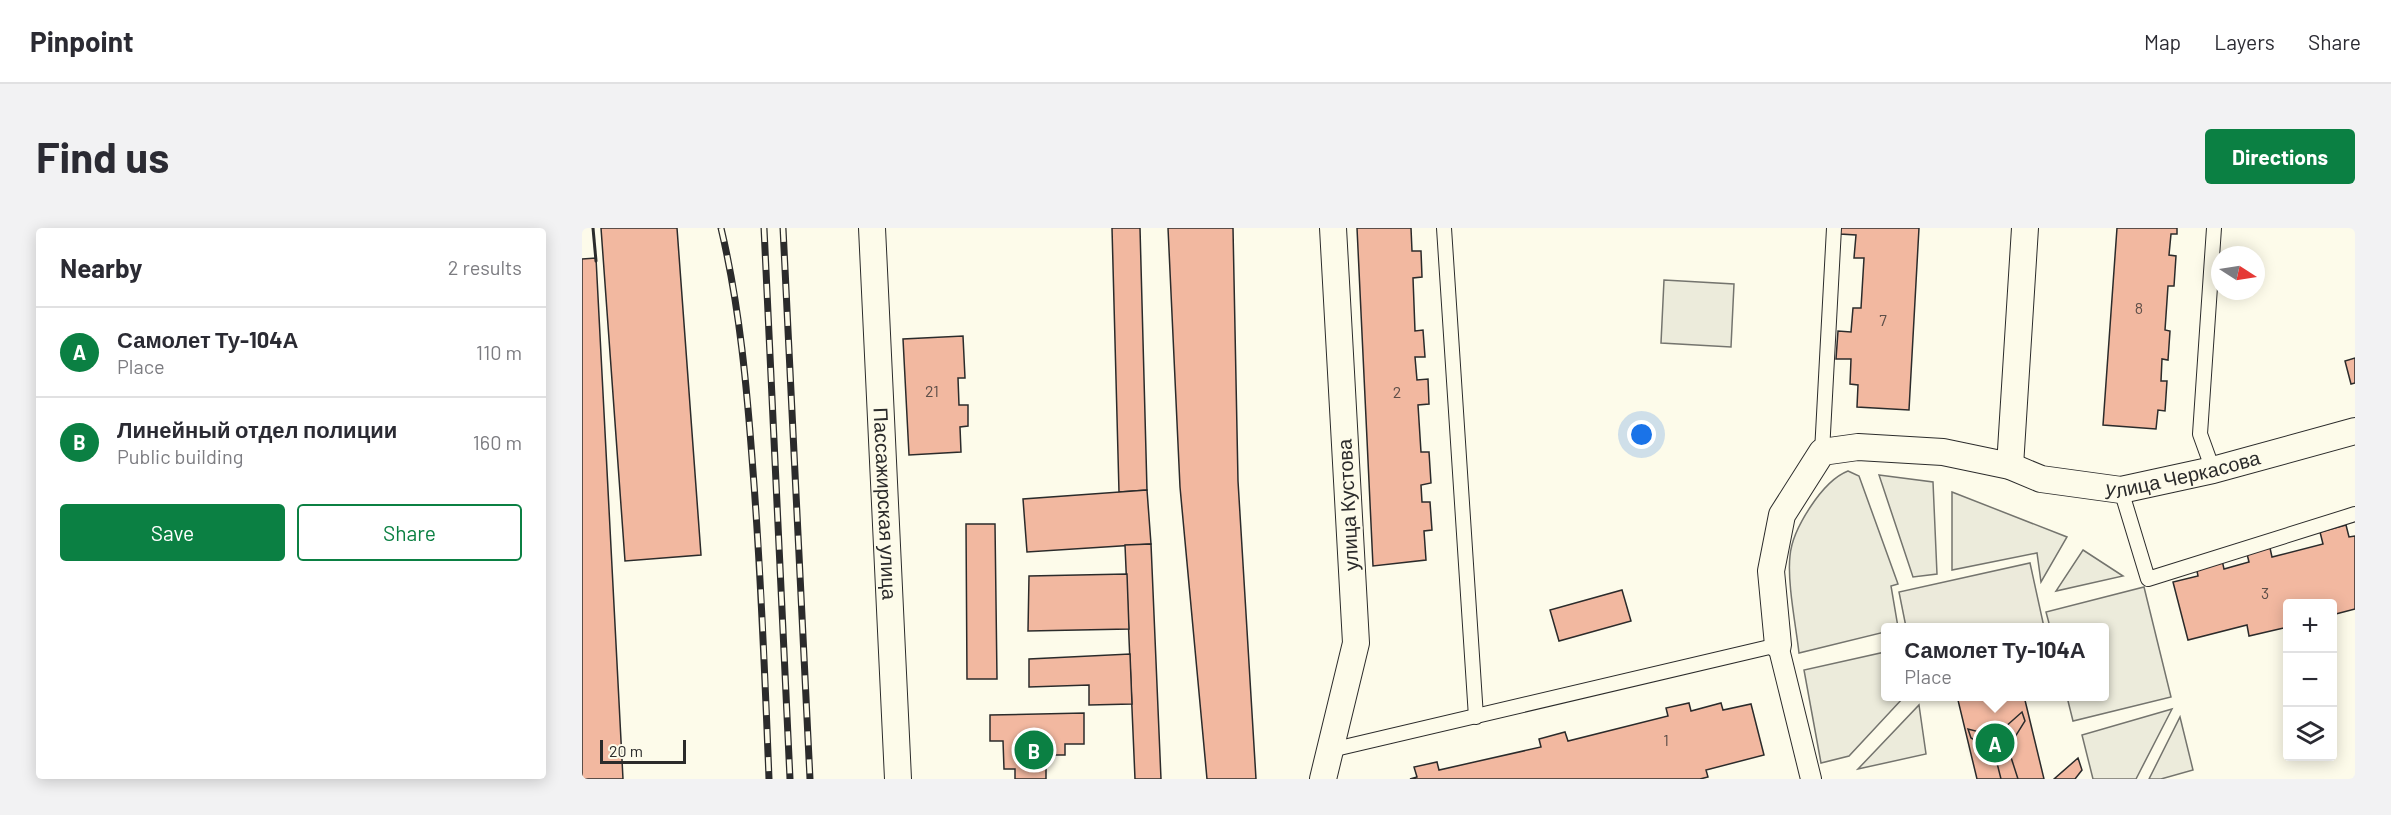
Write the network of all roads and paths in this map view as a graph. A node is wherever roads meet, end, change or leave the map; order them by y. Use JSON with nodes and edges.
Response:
{"nodes":[{"id":1,"x":872,"y":228,"type":"edge"},
{"id":2,"x":1333,"y":228,"type":"edge"},
{"id":3,"x":1444,"y":228,"type":"edge"},
{"id":4,"x":1834,"y":228,"type":"edge"},
{"id":5,"x":2025,"y":228,"type":"edge"},
{"id":6,"x":2214,"y":228,"type":"edge"},
{"id":7,"x":2355,"y":430,"type":"edge"},
{"id":8,"x":1822,"y":452,"type":"junction"},
{"id":9,"x":2010,"y":466,"type":"junction"},
{"id":10,"x":2213,"y":470,"type":"junction"},
{"id":11,"x":2121,"y":490,"type":"junction"},
{"id":12,"x":2355,"y":514,"type":"edge"},
{"id":13,"x":1778,"y":645,"type":"junction"},
{"id":14,"x":1476,"y":717,"type":"junction"},
{"id":15,"x":1331,"y":750,"type":"junction"},
{"id":16,"x":898,"y":779,"type":"edge"},
{"id":17,"x":1323,"y":779,"type":"edge"},
{"id":18,"x":1811,"y":779,"type":"edge"}],
"edges":[{"from":1,"to":16,"type":"street","name":"Пассажирская улица"},
{"from":2,"to":15,"type":"street","name":"улица Кустова"},
{"from":3,"to":14,"type":"lane"},
{"from":4,"to":8,"type":"lane"},
{"from":5,"to":9,"type":"street"},
{"from":6,"to":10,"type":"lane"},
{"from":7,"to":10,"type":"street","name":"улица Черкасова"},
{"from":8,"to":9,"type":"street","name":"улица Черкасова"},
{"from":8,"to":13,"type":"street"},
{"from":9,"to":11,"type":"street","name":"улица Черкасова"},
{"from":10,"to":11,"type":"street","name":"улица Черкасова"},
{"from":11,"to":12,"type":"lane"},
{"from":13,"to":14,"type":"lane"},
{"from":13,"to":18,"type":"street"},
{"from":14,"to":15,"type":"lane"},
{"from":15,"to":17,"type":"street","name":"улица Кустова"}]}
